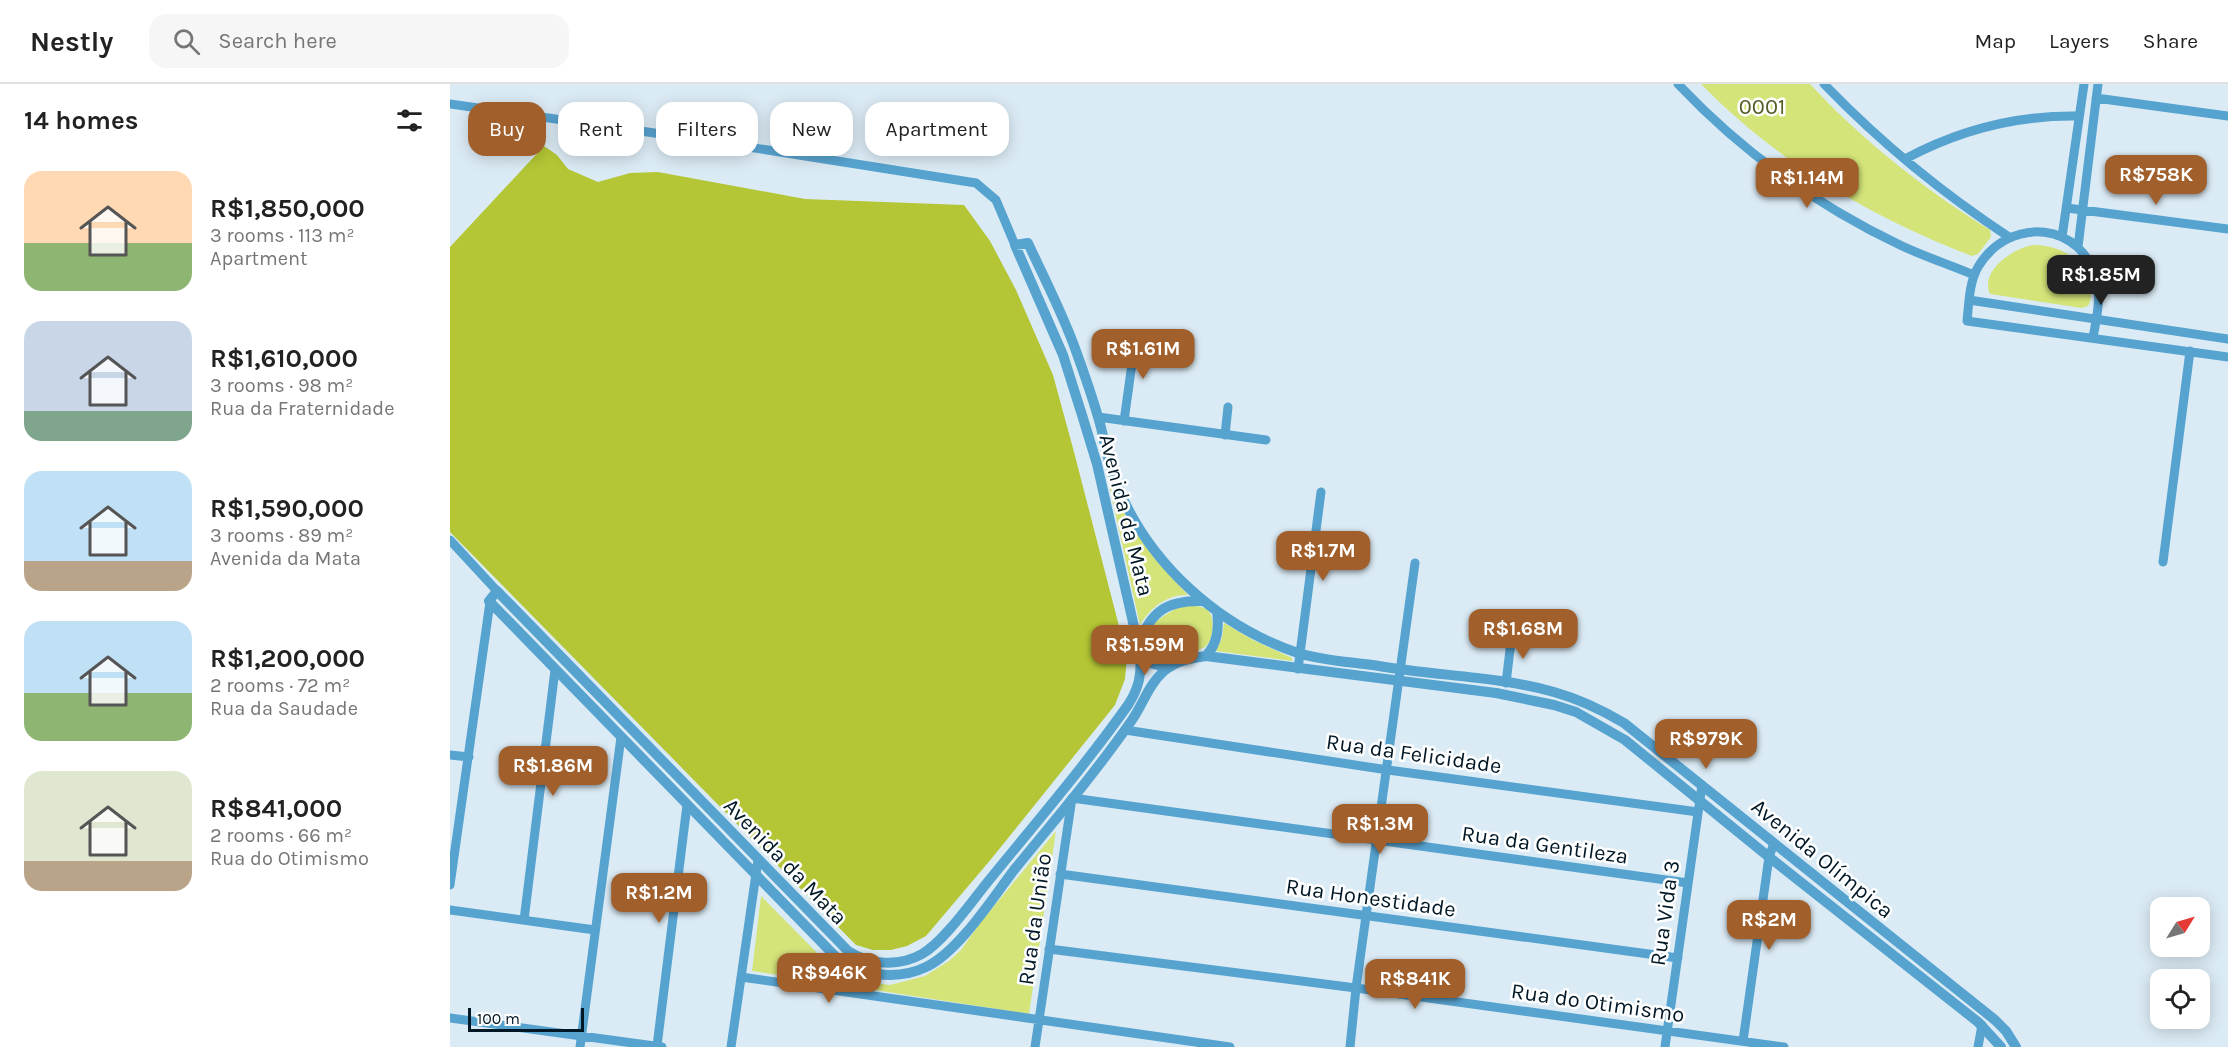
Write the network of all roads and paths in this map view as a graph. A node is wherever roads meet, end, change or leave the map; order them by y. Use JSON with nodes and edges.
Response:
{"nodes":[{"id":1,"x":1678,"y":84,"type":"edge"},
{"id":2,"x":2084,"y":84,"type":"edge"},
{"id":3,"x":2098,"y":84,"type":"edge"},
{"id":4,"x":1826,"y":85,"type":"edge"},
{"id":5,"x":2096,"y":98,"type":"junction"},
{"id":6,"x":450,"y":104,"type":"edge"},
{"id":7,"x":2079,"y":116,"type":"junction"},
{"id":8,"x":2228,"y":116,"type":"edge"},
{"id":9,"x":1905,"y":159,"type":"junction"},
{"id":10,"x":2067,"y":208,"type":"junction"},
{"id":11,"x":2081,"y":210,"type":"junction"},
{"id":12,"x":2228,"y":228,"type":"edge"},
{"id":13,"x":2009,"y":237,"type":"junction"},
{"id":14,"x":2062,"y":237,"type":"junction"},
{"id":15,"x":1015,"y":245,"type":"junction"},
{"id":16,"x":2078,"y":247,"type":"junction"},
{"id":17,"x":1974,"y":275,"type":"junction"},
{"id":18,"x":1970,"y":300,"type":"junction"},
{"id":19,"x":2096,"y":319,"type":"junction"},
{"id":20,"x":1136,"y":335,"type":"dead end"},
{"id":21,"x":2093,"y":338,"type":"junction"},
{"id":22,"x":2228,"y":339,"type":"edge"},
{"id":23,"x":2190,"y":351,"type":"junction"},
{"id":24,"x":2228,"y":357,"type":"edge"},
{"id":25,"x":1228,"y":406,"type":"dead end"},
{"id":26,"x":1098,"y":417,"type":"junction"},
{"id":27,"x":1124,"y":421,"type":"junction"},
{"id":28,"x":1225,"y":435,"type":"junction"},
{"id":29,"x":1266,"y":440,"type":"dead end"},
{"id":30,"x":1321,"y":492,"type":"dead end"},
{"id":31,"x":450,"y":540,"type":"edge"},
{"id":32,"x":2163,"y":562,"type":"dead end"},
{"id":33,"x":1415,"y":563,"type":"dead end"},
{"id":34,"x":497,"y":591,"type":"junction"},
{"id":35,"x":1203,"y":601,"type":"junction"},
{"id":36,"x":490,"y":602,"type":"junction"},
{"id":37,"x":1217,"y":611,"type":"junction"},
{"id":38,"x":1512,"y":633,"type":"dead end"},
{"id":39,"x":1281,"y":646,"type":"joint"},
{"id":40,"x":1139,"y":649,"type":"junction"},
{"id":41,"x":1300,"y":653,"type":"junction"},
{"id":42,"x":1206,"y":656,"type":"junction"},
{"id":43,"x":1168,"y":668,"type":"junction"},
{"id":44,"x":1298,"y":669,"type":"junction"},
{"id":45,"x":555,"y":670,"type":"junction"},
{"id":46,"x":1400,"y":670,"type":"junction"},
{"id":47,"x":1399,"y":682,"type":"junction"},
{"id":48,"x":1506,"y":683,"type":"junction"},
{"id":49,"x":1125,"y":730,"type":"junction"},
{"id":50,"x":621,"y":737,"type":"junction"},
{"id":51,"x":450,"y":755,"type":"edge"},
{"id":52,"x":469,"y":757,"type":"junction"},
{"id":53,"x":1388,"y":770,"type":"junction"},
{"id":54,"x":1702,"y":785,"type":"junction"},
{"id":55,"x":1074,"y":798,"type":"junction"},
{"id":56,"x":1700,"y":800,"type":"junction"},
{"id":57,"x":687,"y":805,"type":"junction"},
{"id":58,"x":1698,"y":812,"type":"junction"},
{"id":59,"x":1378,"y":841,"type":"junction"},
{"id":60,"x":1774,"y":843,"type":"junction"},
{"id":61,"x":1769,"y":857,"type":"junction"},
{"id":62,"x":758,"y":860,"type":"junction"},
{"id":63,"x":1060,"y":874,"type":"junction"},
{"id":64,"x":755,"y":875,"type":"junction"},
{"id":65,"x":1688,"y":883,"type":"junction"},
{"id":66,"x":450,"y":885,"type":"edge"},
{"id":67,"x":450,"y":910,"type":"edge"},
{"id":68,"x":1367,"y":916,"type":"junction"},
{"id":69,"x":524,"y":920,"type":"junction"},
{"id":70,"x":596,"y":930,"type":"junction"},
{"id":71,"x":1049,"y":950,"type":"junction"},
{"id":72,"x":1678,"y":958,"type":"junction"},
{"id":73,"x":741,"y":977,"type":"junction"},
{"id":74,"x":1356,"y":988,"type":"junction"},
{"id":75,"x":450,"y":1018,"type":"edge"},
{"id":76,"x":1039,"y":1020,"type":"junction"},
{"id":77,"x":1982,"y":1025,"type":"junction"},
{"id":78,"x":1667,"y":1032,"type":"junction"},
{"id":79,"x":581,"y":1035,"type":"junction"},
{"id":80,"x":1743,"y":1041,"type":"junction"},
{"id":81,"x":657,"y":1046,"type":"edge"},
{"id":82,"x":580,"y":1047,"type":"edge"},
{"id":83,"x":662,"y":1047,"type":"edge"},
{"id":84,"x":731,"y":1047,"type":"edge"},
{"id":85,"x":1035,"y":1047,"type":"edge"},
{"id":86,"x":1230,"y":1047,"type":"edge"},
{"id":87,"x":1350,"y":1047,"type":"edge"},
{"id":88,"x":1665,"y":1047,"type":"edge"},
{"id":89,"x":1784,"y":1047,"type":"edge"},
{"id":90,"x":1978,"y":1047,"type":"edge"},
{"id":91,"x":2001,"y":1047,"type":"edge"},
{"id":92,"x":2016,"y":1047,"type":"edge"}],
"edges":[{"from":1,"to":17,"type":"street"},
{"from":2,"to":7,"type":"street"},
{"from":3,"to":5,"type":"street"},
{"from":4,"to":9,"type":"street"},
{"from":5,"to":8,"type":"street"},
{"from":5,"to":11,"type":"street"},
{"from":6,"to":15,"type":"street"},
{"from":7,"to":9,"type":"street"},
{"from":7,"to":10,"type":"street"},
{"from":9,"to":13,"type":"street"},
{"from":10,"to":11,"type":"street"},
{"from":10,"to":14,"type":"street"},
{"from":11,"to":12,"type":"street"},
{"from":11,"to":16,"type":"street"},
{"from":13,"to":14,"type":"street"},
{"from":13,"to":17,"type":"street"},
{"from":14,"to":16,"type":"street"},
{"from":15,"to":26,"type":"street","name":"Avenida da Mata"},
{"from":15,"to":40,"type":"street","name":"Avenida da Mata"},
{"from":16,"to":19,"type":"street"},
{"from":17,"to":18,"type":"street"},
{"from":18,"to":19,"type":"street"},
{"from":18,"to":21,"type":"street"},
{"from":19,"to":21,"type":"street"},
{"from":19,"to":22,"type":"street"},
{"from":20,"to":27,"type":"street"},
{"from":21,"to":23,"type":"street"},
{"from":23,"to":24,"type":"street"},
{"from":23,"to":32,"type":"street"},
{"from":25,"to":28,"type":"street"},
{"from":26,"to":27,"type":"street"},
{"from":26,"to":35,"type":"street","name":"Avenida da Mata"},
{"from":27,"to":28,"type":"street"},
{"from":28,"to":29,"type":"street"},
{"from":30,"to":41,"type":"street"},
{"from":31,"to":34,"type":"street"},
{"from":33,"to":46,"type":"street"},
{"from":34,"to":36,"type":"street"},
{"from":34,"to":62,"type":"street","name":"Avenida da Mata"},
{"from":35,"to":37,"type":"street","name":"Avenida da Mata"},
{"from":35,"to":40,"type":"street"},
{"from":36,"to":45,"type":"street","name":"Avenida da Mata"},
{"from":36,"to":52,"type":"street"},
{"from":37,"to":39,"type":"street","name":"Avenida da Mata"},
{"from":37,"to":42,"type":"street"},
{"from":38,"to":48,"type":"street"},
{"from":39,"to":41,"type":"street","name":"Avenida Olímpica"},
{"from":40,"to":43,"type":"street"},
{"from":40,"to":62,"type":"street","name":"Avenida da Mata"},
{"from":41,"to":44,"type":"street"},
{"from":41,"to":46,"type":"street","name":"Avenida Olímpica"},
{"from":42,"to":43,"type":"street"},
{"from":42,"to":44,"type":"street","name":"Avenida Olímpica"},
{"from":43,"to":49,"type":"street","name":"Avenida da Mata"},
{"from":44,"to":47,"type":"street","name":"Avenida Olímpica"},
{"from":45,"to":50,"type":"street","name":"Avenida da Mata"},
{"from":45,"to":69,"type":"street"},
{"from":46,"to":47,"type":"street"},
{"from":46,"to":48,"type":"street","name":"Avenida Olímpica"},
{"from":47,"to":53,"type":"street"},
{"from":47,"to":56,"type":"street","name":"Avenida Olímpica"},
{"from":48,"to":54,"type":"street","name":"Avenida Olímpica"},
{"from":49,"to":53,"type":"street","name":"Rua da Felicidade"},
{"from":49,"to":55,"type":"street","name":"Avenida da Mata"},
{"from":50,"to":57,"type":"street","name":"Avenida da Mata"},
{"from":50,"to":70,"type":"street"},
{"from":51,"to":52,"type":"street"},
{"from":52,"to":66,"type":"street"},
{"from":53,"to":58,"type":"street","name":"Rua da Felicidade"},
{"from":53,"to":59,"type":"street"},
{"from":54,"to":56,"type":"street","name":"Rua Vida 3"},
{"from":54,"to":60,"type":"street","name":"Avenida Olímpica"},
{"from":55,"to":59,"type":"street","name":"Rua da Gentileza"},
{"from":55,"to":63,"type":"street","name":"Rua da União"},
{"from":55,"to":64,"type":"street","name":"Avenida da Mata"},
{"from":56,"to":58,"type":"street","name":"Rua Vida 3"},
{"from":56,"to":61,"type":"street","name":"Avenida Olímpica"},
{"from":57,"to":64,"type":"street","name":"Avenida da Mata"},
{"from":57,"to":81,"type":"street"},
{"from":58,"to":65,"type":"street","name":"Rua Vida 3"},
{"from":59,"to":65,"type":"street","name":"Rua da Gentileza"},
{"from":59,"to":68,"type":"street"},
{"from":60,"to":61,"type":"street"},
{"from":60,"to":92,"type":"street","name":"Avenida Olímpica"},
{"from":61,"to":77,"type":"street","name":"Avenida Olímpica"},
{"from":61,"to":80,"type":"street"},
{"from":62,"to":64,"type":"street"},
{"from":63,"to":68,"type":"street","name":"Rua Honestidade"},
{"from":63,"to":71,"type":"street","name":"Rua da União"},
{"from":64,"to":73,"type":"street"},
{"from":65,"to":72,"type":"street","name":"Rua Vida 3"},
{"from":67,"to":69,"type":"street"},
{"from":68,"to":72,"type":"street","name":"Rua Honestidade"},
{"from":68,"to":74,"type":"street"},
{"from":69,"to":70,"type":"street"},
{"from":70,"to":79,"type":"street"},
{"from":71,"to":74,"type":"street","name":"Rua do Otimismo"},
{"from":71,"to":76,"type":"street","name":"Rua da União"},
{"from":72,"to":78,"type":"street","name":"Rua Vida 3"},
{"from":73,"to":76,"type":"street"},
{"from":73,"to":84,"type":"street"},
{"from":74,"to":78,"type":"street","name":"Rua do Otimismo"},
{"from":74,"to":87,"type":"street"},
{"from":75,"to":79,"type":"street"},
{"from":76,"to":85,"type":"street","name":"Rua da União"},
{"from":76,"to":86,"type":"street"},
{"from":77,"to":90,"type":"street"},
{"from":77,"to":91,"type":"street","name":"Avenida Olímpica"},
{"from":78,"to":80,"type":"street","name":"Rua do Otimismo"},
{"from":78,"to":88,"type":"street","name":"Rua Vida 3"},
{"from":79,"to":81,"type":"street"},
{"from":79,"to":82,"type":"street"},
{"from":80,"to":89,"type":"street","name":"Rua do Otimismo"},
{"from":81,"to":83,"type":"street"}]}
